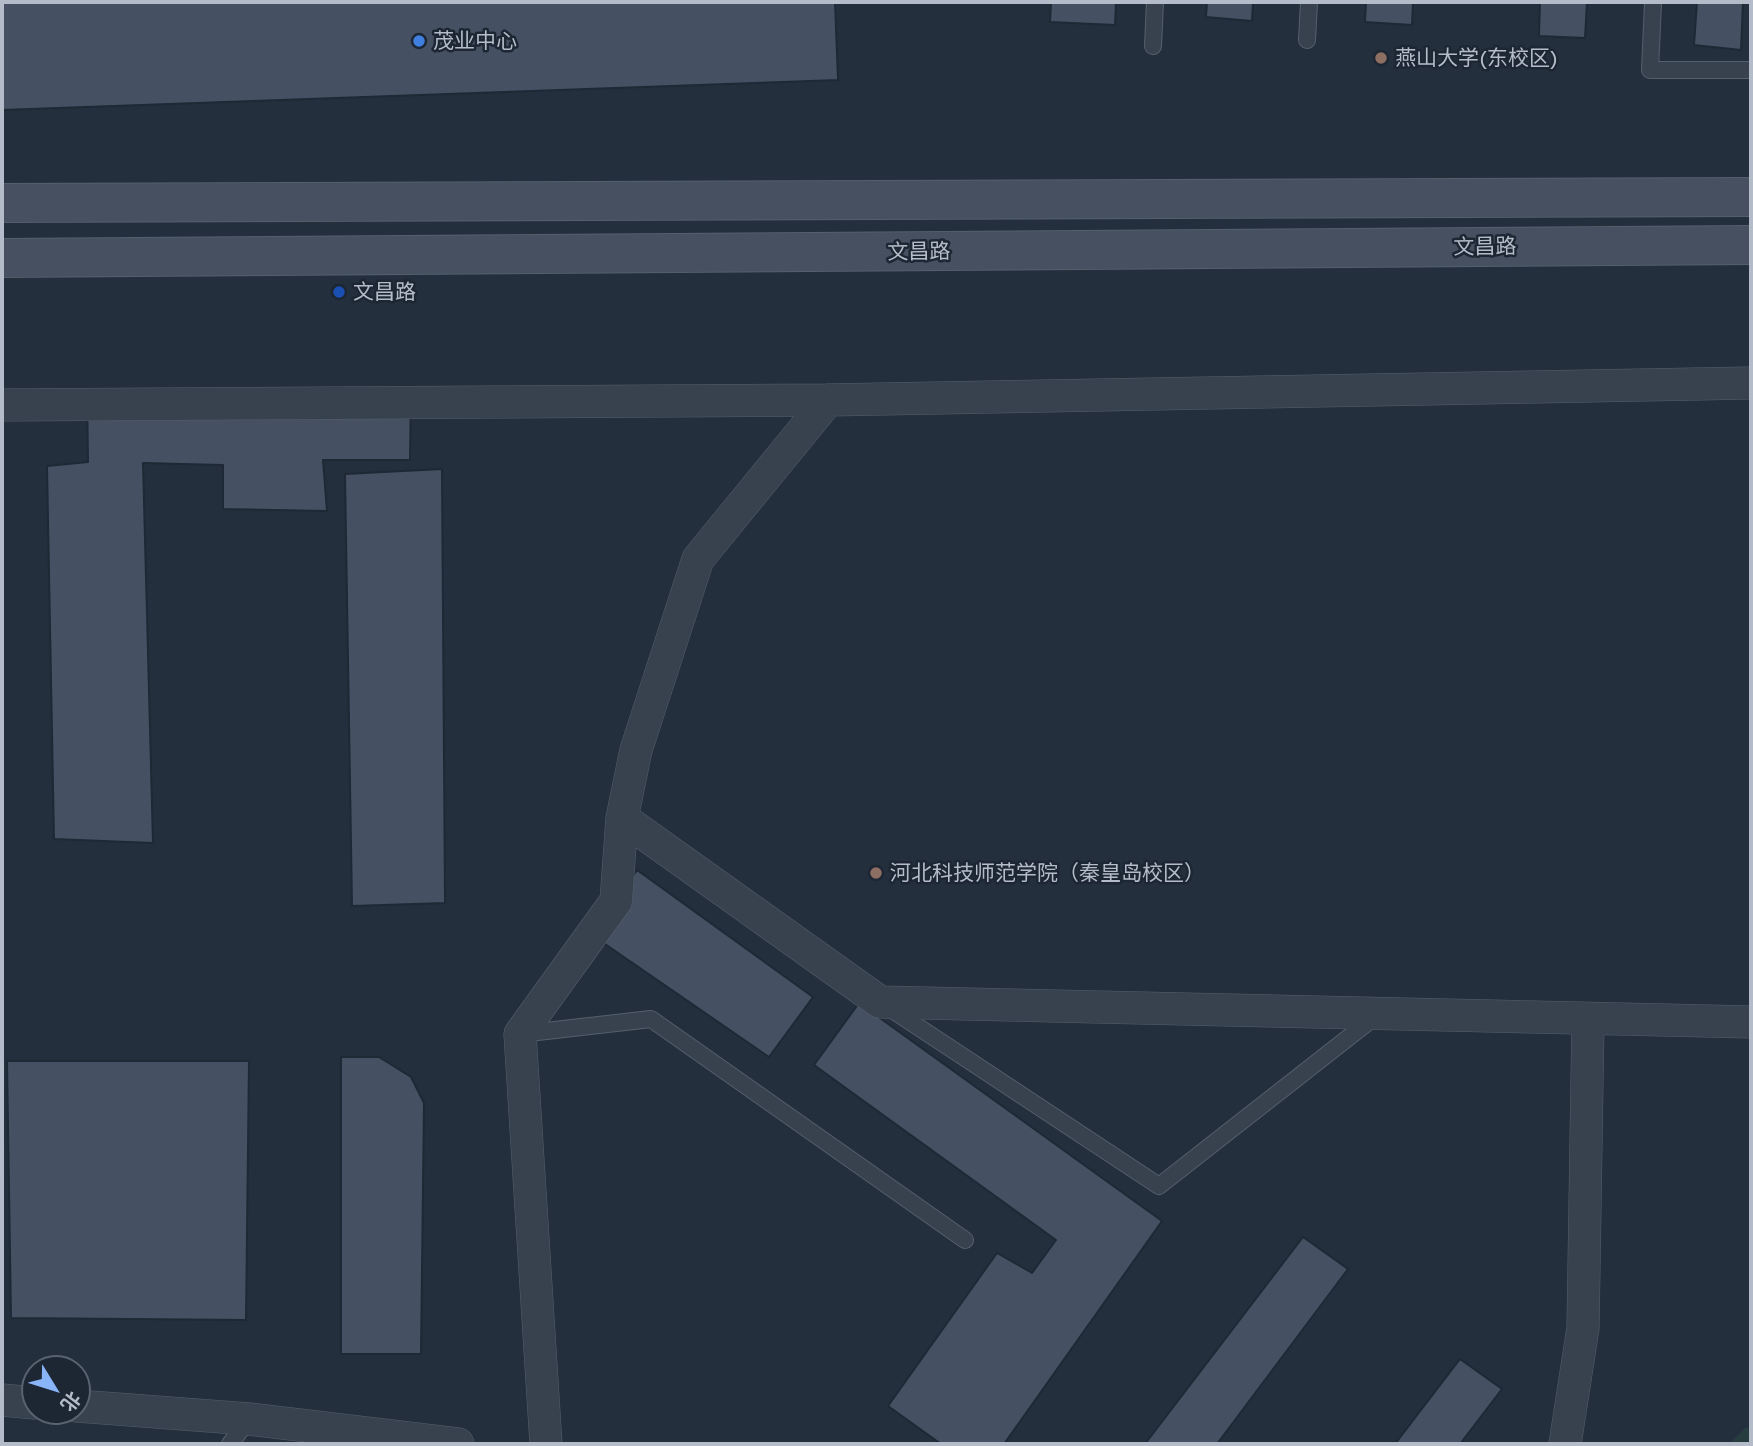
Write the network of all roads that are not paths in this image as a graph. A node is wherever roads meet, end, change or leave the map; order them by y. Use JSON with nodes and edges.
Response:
{"nodes":[{"id":1,"x":1155,"y":2,"type":"edge"},
{"id":2,"x":1309,"y":2,"type":"edge"},
{"id":3,"x":1653,"y":2,"type":"edge"},
{"id":4,"x":1307,"y":40,"type":"dead end"},
{"id":5,"x":1153,"y":46,"type":"dead end"},
{"id":6,"x":1751,"y":70,"type":"edge"},
{"id":7,"x":1751,"y":197,"type":"edge"},
{"id":8,"x":2,"y":203,"type":"edge"},
{"id":9,"x":1751,"y":245,"type":"edge"},
{"id":10,"x":2,"y":258,"type":"edge"},
{"id":11,"x":1751,"y":383,"type":"edge"},
{"id":12,"x":828,"y":400,"type":"junction"},
{"id":13,"x":2,"y":405,"type":"edge"},
{"id":14,"x":622,"y":818,"type":"junction"},
{"id":15,"x":880,"y":1002,"type":"junction"},
{"id":16,"x":1380,"y":1012,"type":"junction"},
{"id":17,"x":1588,"y":1019,"type":"junction"},
{"id":18,"x":1751,"y":1022,"type":"edge"},
{"id":19,"x":520,"y":1034,"type":"junction"},
{"id":20,"x":965,"y":1240,"type":"dead end"},
{"id":21,"x":2,"y":1400,"type":"edge"},
{"id":22,"x":21,"y":1402,"type":"edge"},
{"id":23,"x":91,"y":1407,"type":"edge"},
{"id":24,"x":249,"y":1419,"type":"junction"},
{"id":25,"x":230,"y":1444,"type":"edge"},
{"id":26,"x":458,"y":1444,"type":"edge"},
{"id":27,"x":546,"y":1444,"type":"edge"},
{"id":28,"x":1565,"y":1444,"type":"edge"}],
"edges":[{"from":1,"to":5,"type":"lane"},
{"from":2,"to":4,"type":"lane"},
{"from":3,"to":6,"type":"lane"},
{"from":7,"to":8,"type":"main road"},
{"from":9,"to":10,"type":"main road","name":"文昌路"},
{"from":11,"to":12,"type":"street"},
{"from":12,"to":13,"type":"street"},
{"from":12,"to":14,"type":"street"},
{"from":14,"to":15,"type":"street"},
{"from":14,"to":19,"type":"street"},
{"from":15,"to":16,"type":"street"},
{"from":15,"to":16,"type":"lane"},
{"from":16,"to":17,"type":"street"},
{"from":17,"to":18,"type":"street"},
{"from":17,"to":28,"type":"street"},
{"from":19,"to":20,"type":"lane"},
{"from":19,"to":27,"type":"street"},
{"from":21,"to":22,"type":"street"},
{"from":23,"to":24,"type":"street"},
{"from":24,"to":25,"type":"lane"},
{"from":24,"to":26,"type":"street"}]}
